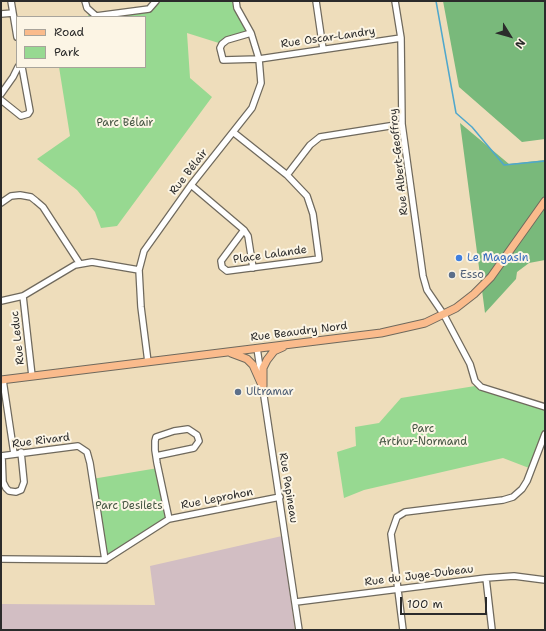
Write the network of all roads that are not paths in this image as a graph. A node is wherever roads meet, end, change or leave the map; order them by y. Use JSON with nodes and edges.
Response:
{"nodes":[{"id":1,"x":11,"y":1,"type":"edge"},
{"id":2,"x":85,"y":1,"type":"edge"},
{"id":3,"x":156,"y":1,"type":"edge"},
{"id":4,"x":236,"y":1,"type":"edge"},
{"id":5,"x":316,"y":1,"type":"edge"},
{"id":6,"x":394,"y":1,"type":"edge"},
{"id":7,"x":13,"y":13,"type":"junction"},
{"id":8,"x":1,"y":14,"type":"edge"},
{"id":9,"x":16,"y":31,"type":"edge"},
{"id":10,"x":251,"y":33,"type":"junction"},
{"id":11,"x":400,"y":38,"type":"junction"},
{"id":12,"x":323,"y":49,"type":"junction"},
{"id":13,"x":259,"y":59,"type":"junction"},
{"id":14,"x":18,"y":68,"type":"edge"},
{"id":15,"x":22,"y":68,"type":"edge"},
{"id":16,"x":1,"y":94,"type":"edge"},
{"id":17,"x":1,"y":100,"type":"edge"},
{"id":18,"x":402,"y":124,"type":"junction"},
{"id":19,"x":233,"y":132,"type":"junction"},
{"id":20,"x":287,"y":175,"type":"junction"},
{"id":21,"x":191,"y":185,"type":"junction"},
{"id":22,"x":545,"y":201,"type":"edge"},
{"id":23,"x":1,"y":203,"type":"edge"},
{"id":24,"x":244,"y":230,"type":"junction"},
{"id":25,"x":80,"y":264,"type":"junction"},
{"id":26,"x":253,"y":268,"type":"junction"},
{"id":27,"x":139,"y":270,"type":"junction"},
{"id":28,"x":23,"y":296,"type":"junction"},
{"id":29,"x":1,"y":301,"type":"edge"},
{"id":30,"x":444,"y":315,"type":"junction"},
{"id":31,"x":299,"y":343,"type":"junction"},
{"id":32,"x":257,"y":348,"type":"junction"},
{"id":33,"x":222,"y":352,"type":"junction"},
{"id":34,"x":148,"y":362,"type":"junction"},
{"id":35,"x":32,"y":376,"type":"junction"},
{"id":36,"x":2,"y":380,"type":"edge"},
{"id":37,"x":262,"y":386,"type":"junction"},
{"id":38,"x":545,"y":407,"type":"edge"},
{"id":39,"x":545,"y":434,"type":"edge"},
{"id":40,"x":22,"y":452,"type":"junction"},
{"id":41,"x":14,"y":454,"type":"junction"},
{"id":42,"x":1,"y":456,"type":"edge"},
{"id":43,"x":156,"y":456,"type":"junction"},
{"id":44,"x":280,"y":497,"type":"junction"},
{"id":45,"x":169,"y":519,"type":"junction"},
{"id":46,"x":1,"y":559,"type":"edge"},
{"id":47,"x":105,"y":560,"type":"junction"},
{"id":48,"x":486,"y":578,"type":"junction"},
{"id":49,"x":545,"y":580,"type":"edge"},
{"id":50,"x":398,"y":589,"type":"junction"},
{"id":51,"x":296,"y":602,"type":"junction"},
{"id":52,"x":299,"y":630,"type":"edge"},
{"id":53,"x":403,"y":630,"type":"edge"},
{"id":54,"x":492,"y":630,"type":"edge"}],
"edges":[{"from":1,"to":7,"type":"street"},
{"from":2,"to":3,"type":"street"},
{"from":4,"to":10,"type":"street","name":"Rue Bélair"},
{"from":5,"to":12,"type":"street"},
{"from":6,"to":11,"type":"street","name":"Rue Albert-Geoffroy"},
{"from":7,"to":8,"type":"street"},
{"from":7,"to":9,"type":"street"},
{"from":10,"to":13,"type":"street","name":"Rue Bélair"},
{"from":10,"to":13,"type":"street","name":"Rue Oscar-Landry"},
{"from":11,"to":12,"type":"street","name":"Rue Oscar-Landry"},
{"from":11,"to":18,"type":"street","name":"Rue Albert-Geoffroy"},
{"from":12,"to":13,"type":"street","name":"Rue Oscar-Landry"},
{"from":13,"to":19,"type":"street","name":"Rue Bélair"},
{"from":14,"to":16,"type":"street"},
{"from":15,"to":17,"type":"street"},
{"from":18,"to":20,"type":"street"},
{"from":18,"to":30,"type":"street","name":"Rue Albert-Geoffroy"},
{"from":19,"to":20,"type":"street"},
{"from":19,"to":21,"type":"street","name":"Rue Bélair"},
{"from":20,"to":26,"type":"street","name":"Place Lalande"},
{"from":21,"to":24,"type":"street"},
{"from":21,"to":27,"type":"street","name":"Rue Bélair"},
{"from":22,"to":30,"type":"main road","name":"Rue Beaudry Nord"},
{"from":23,"to":25,"type":"street"},
{"from":24,"to":26,"type":"street"},
{"from":24,"to":26,"type":"street","name":"Place Lalande"},
{"from":25,"to":27,"type":"street"},
{"from":25,"to":28,"type":"street"},
{"from":27,"to":34,"type":"street","name":"Rue Bélair"},
{"from":28,"to":29,"type":"street"},
{"from":28,"to":35,"type":"street","name":"Rue Leduc"},
{"from":30,"to":31,"type":"main road","name":"Rue Beaudry Nord"},
{"from":30,"to":38,"type":"street","name":"Rue Albert-Geoffroy"},
{"from":31,"to":32,"type":"main road","name":"Rue Beaudry Nord"},
{"from":31,"to":37,"type":"main road"},
{"from":32,"to":33,"type":"main road","name":"Rue Beaudry Nord"},
{"from":32,"to":37,"type":"street","name":"Rue Papineau"},
{"from":33,"to":34,"type":"main road","name":"Rue Beaudry Nord"},
{"from":33,"to":37,"type":"main road"},
{"from":34,"to":35,"type":"main road","name":"Rue Beaudry Nord"},
{"from":35,"to":36,"type":"main road","name":"Rue Beaudry Nord"},
{"from":36,"to":41,"type":"street"},
{"from":37,"to":44,"type":"street","name":"Rue Papineau"},
{"from":39,"to":50,"type":"street"},
{"from":40,"to":41,"type":"street","name":"Rue Rivard"},
{"from":40,"to":42,"type":"street"},
{"from":40,"to":47,"type":"street","name":"Rue Rivard"},
{"from":41,"to":42,"type":"street","name":"Rue Rivard"},
{"from":43,"to":43,"type":"street"},
{"from":43,"to":45,"type":"street"},
{"from":44,"to":45,"type":"street","name":"Rue Leprohon"},
{"from":44,"to":51,"type":"street","name":"Rue Papineau"},
{"from":45,"to":47,"type":"street","name":"Rue Leprohon"},
{"from":46,"to":47,"type":"street"},
{"from":48,"to":49,"type":"street","name":"Rue du Juge-Dubeau"},
{"from":48,"to":50,"type":"street","name":"Rue du Juge-Dubeau"},
{"from":48,"to":54,"type":"street"},
{"from":50,"to":51,"type":"street","name":"Rue du Juge-Dubeau"},
{"from":50,"to":53,"type":"street"},
{"from":51,"to":52,"type":"street","name":"Rue Papineau"}]}
